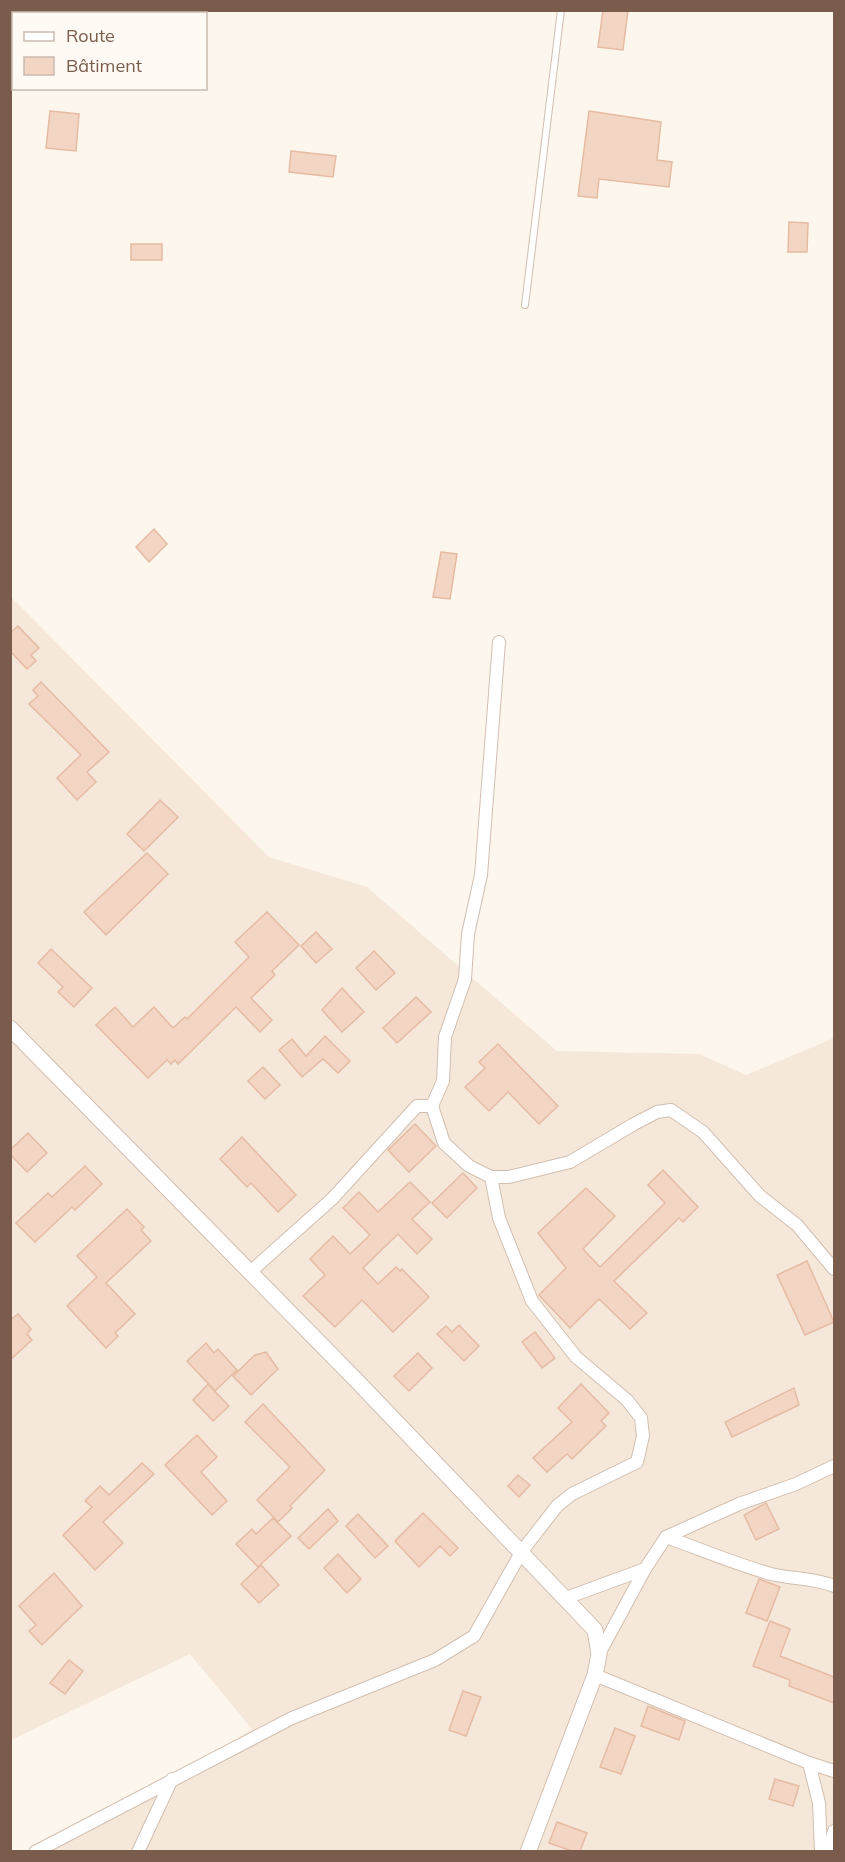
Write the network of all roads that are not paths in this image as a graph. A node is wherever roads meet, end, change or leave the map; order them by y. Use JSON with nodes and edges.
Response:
{"nodes":[{"id":1,"x":561,"y":10,"type":"edge"},
{"id":2,"x":525,"y":305,"type":"dead end"},
{"id":3,"x":499,"y":642,"type":"dead end"},
{"id":4,"x":10,"y":1028,"type":"edge"},
{"id":5,"x":432,"y":1106,"type":"junction"},
{"id":6,"x":491,"y":1177,"type":"junction"},
{"id":7,"x":834,"y":1269,"type":"edge"},
{"id":8,"x":249,"y":1274,"type":"junction"},
{"id":9,"x":834,"y":1466,"type":"edge"},
{"id":10,"x":666,"y":1537,"type":"junction"},
{"id":11,"x":522,"y":1551,"type":"junction"},
{"id":12,"x":645,"y":1569,"type":"junction"},
{"id":13,"x":834,"y":1586,"type":"edge"},
{"id":14,"x":566,"y":1598,"type":"junction"},
{"id":15,"x":600,"y":1654,"type":"junction"},
{"id":16,"x":595,"y":1676,"type":"junction"},
{"id":17,"x":809,"y":1763,"type":"junction"},
{"id":18,"x":834,"y":1771,"type":"edge"},
{"id":19,"x":172,"y":1779,"type":"junction"},
{"id":20,"x":834,"y":1831,"type":"edge"},
{"id":21,"x":37,"y":1851,"type":"edge"},
{"id":22,"x":138,"y":1851,"type":"edge"},
{"id":23,"x":528,"y":1851,"type":"edge"},
{"id":24,"x":821,"y":1851,"type":"edge"},
{"id":25,"x":828,"y":1851,"type":"edge"}],
"edges":[{"from":1,"to":2,"type":"lane"},
{"from":3,"to":5,"type":"street"},
{"from":4,"to":8,"type":"street"},
{"from":5,"to":6,"type":"street"},
{"from":5,"to":8,"type":"street"},
{"from":6,"to":7,"type":"street"},
{"from":6,"to":11,"type":"street"},
{"from":8,"to":11,"type":"street"},
{"from":9,"to":10,"type":"street"},
{"from":10,"to":12,"type":"street"},
{"from":10,"to":13,"type":"street"},
{"from":11,"to":14,"type":"street"},
{"from":11,"to":19,"type":"street"},
{"from":12,"to":14,"type":"street"},
{"from":12,"to":15,"type":"street"},
{"from":14,"to":15,"type":"street"},
{"from":15,"to":16,"type":"street"},
{"from":16,"to":17,"type":"street"},
{"from":16,"to":23,"type":"street"},
{"from":17,"to":18,"type":"street"},
{"from":17,"to":24,"type":"street"},
{"from":19,"to":21,"type":"street"},
{"from":19,"to":22,"type":"street"},
{"from":20,"to":25,"type":"street"}]}
